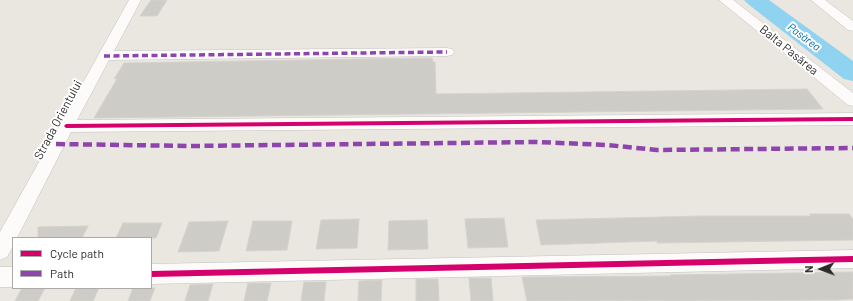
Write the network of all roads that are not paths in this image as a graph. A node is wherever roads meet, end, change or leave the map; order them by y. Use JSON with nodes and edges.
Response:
{"nodes":[{"id":1,"x":135,"y":0,"type":"edge"},
{"id":2,"x":725,"y":0,"type":"edge"},
{"id":3,"x":818,"y":0,"type":"edge"},
{"id":4,"x":853,"y":27,"type":"edge"},
{"id":5,"x":447,"y":52,"type":"dead end"},
{"id":6,"x":104,"y":56,"type":"junction"},
{"id":7,"x":853,"y":101,"type":"edge"},
{"id":8,"x":853,"y":119,"type":"edge"},
{"id":9,"x":66,"y":126,"type":"junction"},
{"id":10,"x":0,"y":251,"type":"edge"},
{"id":11,"x":853,"y":258,"type":"edge"},
{"id":12,"x":152,"y":274,"type":"edge"},
{"id":13,"x":0,"y":277,"type":"edge"},
{"id":14,"x":12,"y":277,"type":"edge"}],
"edges":[{"from":1,"to":6,"type":"street","name":"Strada Orientului"},
{"from":2,"to":7,"type":"street","name":"Balta Pasărea"},
{"from":3,"to":4,"type":"street"},
{"from":5,"to":6,"type":"street"},
{"from":6,"to":9,"type":"street","name":"Strada Orientului"},
{"from":8,"to":9,"type":"street"},
{"from":9,"to":10,"type":"street","name":"Strada Orientului"},
{"from":11,"to":12,"type":"street"},
{"from":13,"to":14,"type":"street"}]}
